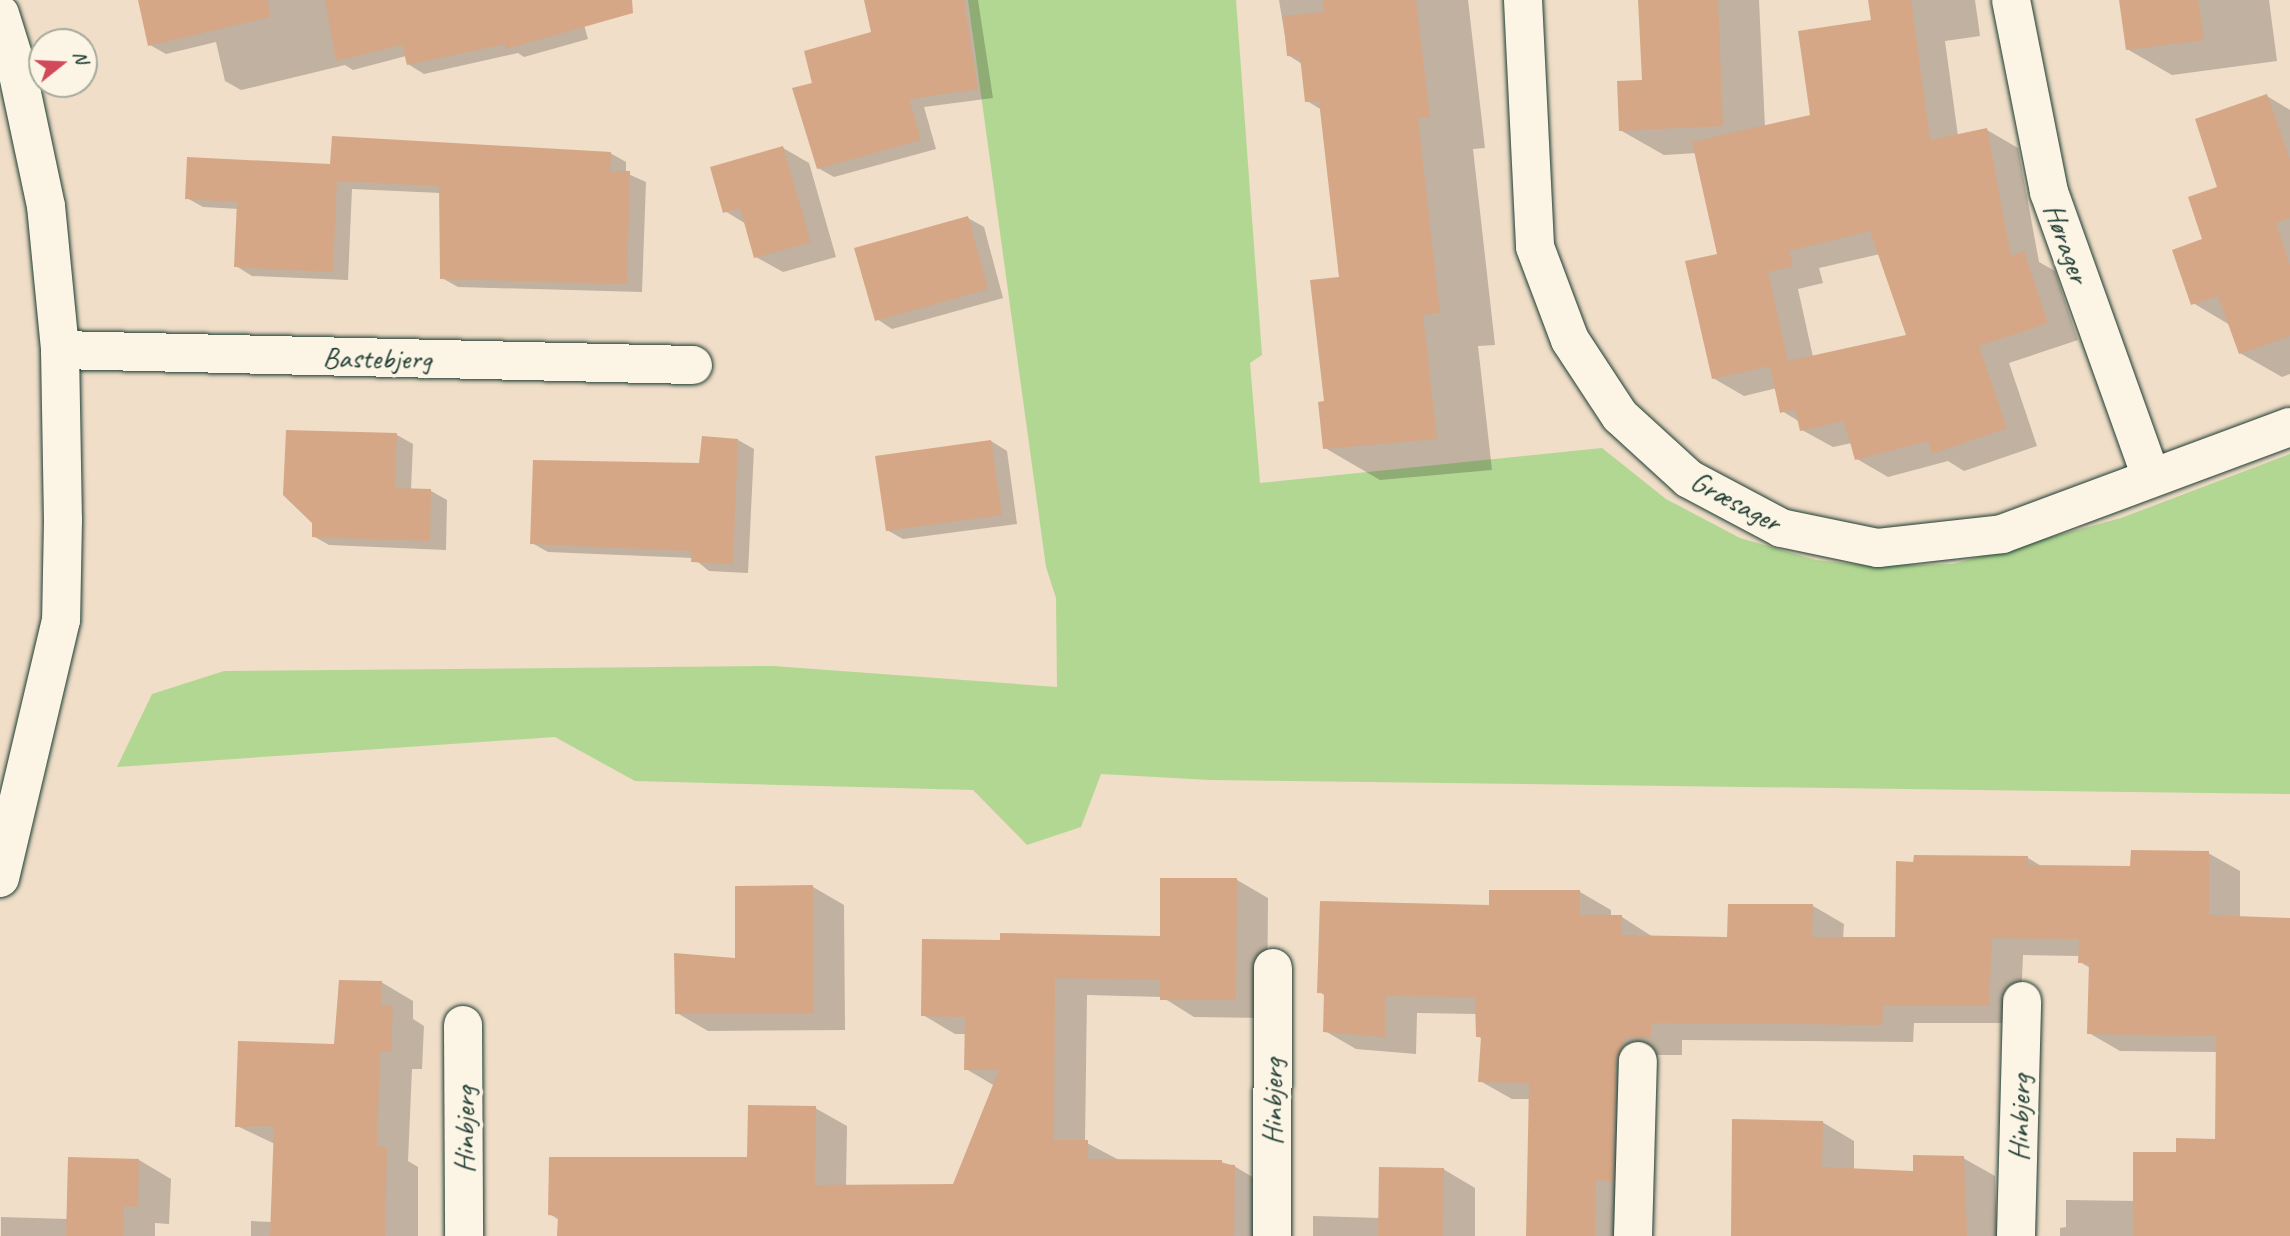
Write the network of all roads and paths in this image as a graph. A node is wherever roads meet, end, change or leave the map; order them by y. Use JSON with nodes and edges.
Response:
{"nodes":[{"id":1,"x":1523,"y":0,"type":"edge"},
{"id":2,"x":2011,"y":0,"type":"edge"},
{"id":3,"x":0,"y":13,"type":"edge"},
{"id":4,"x":61,"y":350,"type":"junction"},
{"id":5,"x":692,"y":365,"type":"dead end"},
{"id":6,"x":2290,"y":426,"type":"edge"},
{"id":7,"x":2151,"y":477,"type":"junction"},
{"id":8,"x":0,"y":878,"type":"edge"},
{"id":9,"x":1273,"y":968,"type":"dead end"},
{"id":10,"x":2022,"y":1001,"type":"dead end"},
{"id":11,"x":464,"y":1025,"type":"dead end"},
{"id":12,"x":1638,"y":1061,"type":"dead end"},
{"id":13,"x":464,"y":1236,"type":"edge"},
{"id":14,"x":1272,"y":1236,"type":"edge"},
{"id":15,"x":1633,"y":1236,"type":"edge"},
{"id":16,"x":2016,"y":1236,"type":"edge"}],
"edges":[{"from":1,"to":7,"type":"street","name":"Græsager"},
{"from":2,"to":7,"type":"street","name":"Hørager"},
{"from":3,"to":4,"type":"street"},
{"from":4,"to":5,"type":"street","name":"Bastebjerg"},
{"from":4,"to":8,"type":"street"},
{"from":6,"to":7,"type":"street","name":"Græsager"},
{"from":9,"to":14,"type":"street","name":"Hinbjerg"},
{"from":10,"to":16,"type":"street","name":"Hinbjerg"},
{"from":11,"to":13,"type":"street","name":"Hinbjerg"},
{"from":12,"to":15,"type":"street"}]}
